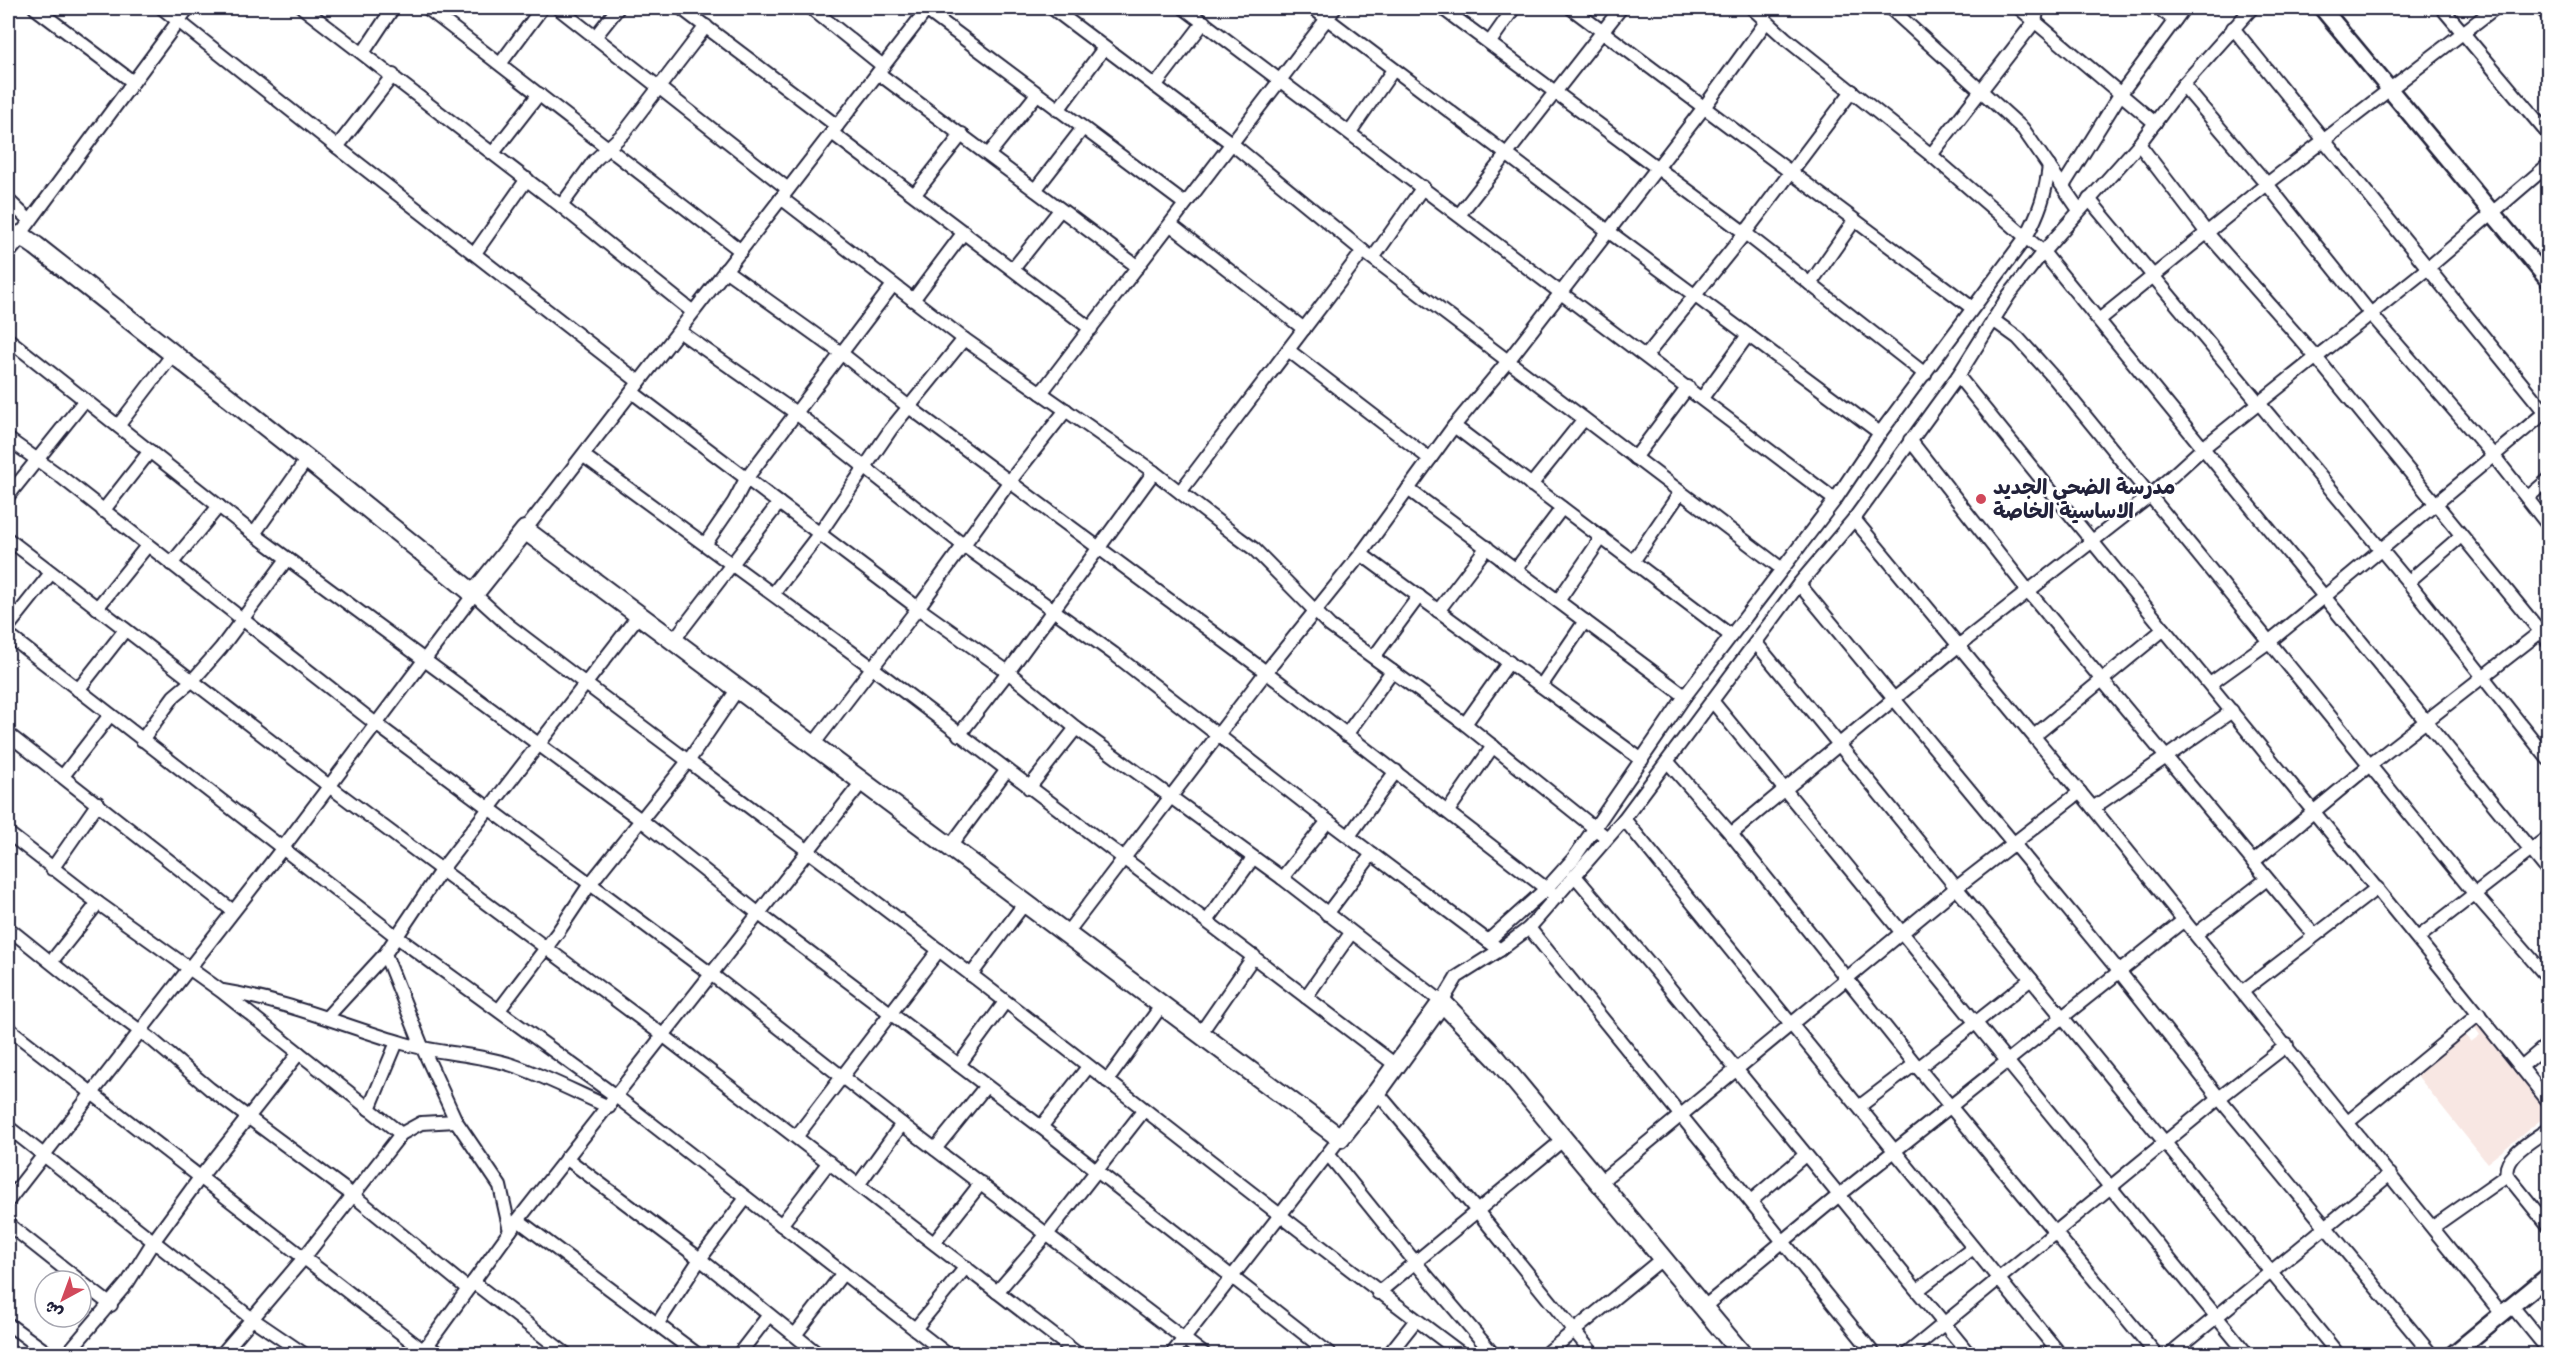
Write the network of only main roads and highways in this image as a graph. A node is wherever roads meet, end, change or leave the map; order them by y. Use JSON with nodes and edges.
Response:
{"nodes":[{"id":1,"x":8,"y":249,"type":"edge"},
{"id":2,"x":1742,"y":1354,"type":"edge"}],
"edges":[{"from":1,"to":2,"type":"main road"}]}
